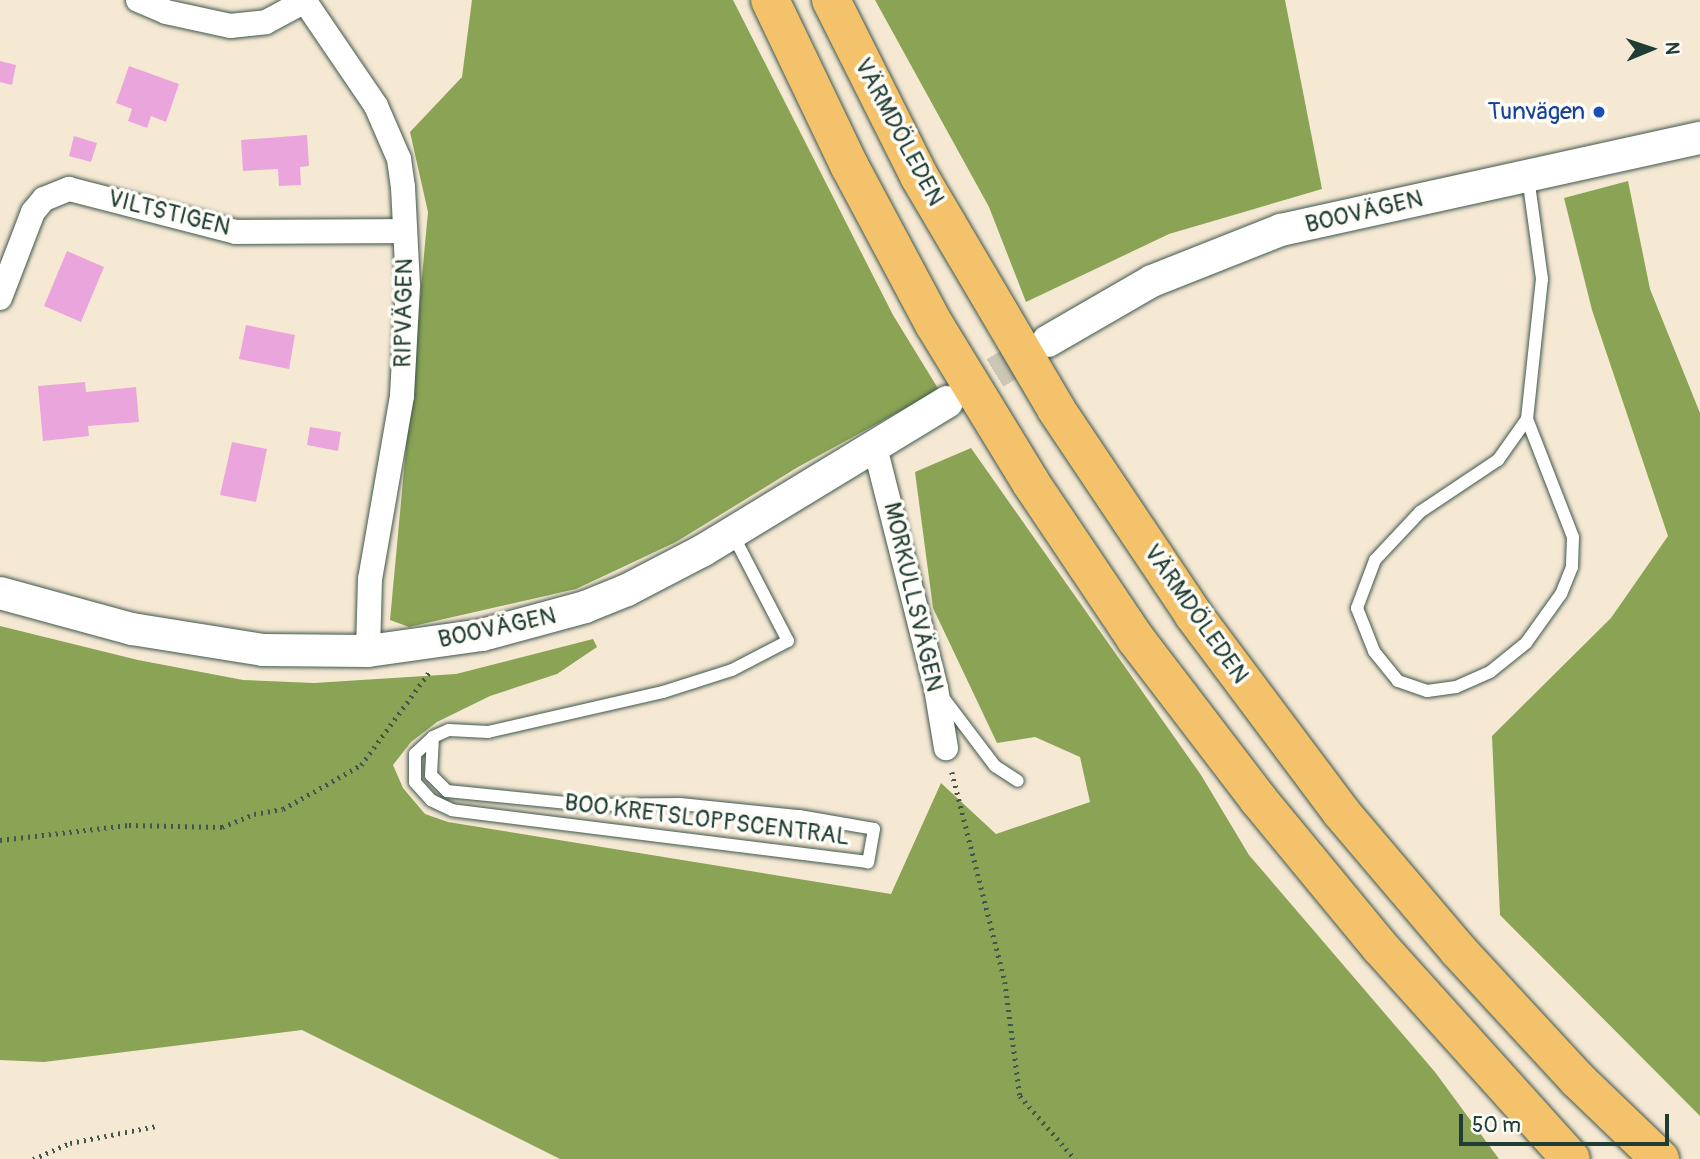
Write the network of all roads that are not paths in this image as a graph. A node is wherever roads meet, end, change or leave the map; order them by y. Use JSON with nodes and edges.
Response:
{"nodes":[{"id":1,"x":138,"y":0,"type":"edge"},
{"id":2,"x":304,"y":0,"type":"edge"},
{"id":3,"x":770,"y":0,"type":"edge"},
{"id":4,"x":831,"y":0,"type":"edge"},
{"id":5,"x":1700,"y":138,"type":"edge"},
{"id":6,"x":1528,"y":176,"type":"junction"},
{"id":7,"x":405,"y":231,"type":"junction"},
{"id":8,"x":0,"y":298,"type":"edge"},
{"id":9,"x":1048,"y":341,"type":"tunnel mouth"},
{"id":10,"x":947,"y":402,"type":"tunnel mouth"},
{"id":11,"x":1527,"y":419,"type":"junction"},
{"id":12,"x":875,"y":447,"type":"junction"},
{"id":13,"x":732,"y":533,"type":"junction"},
{"id":14,"x":0,"y":593,"type":"edge"},
{"id":15,"x":368,"y":651,"type":"junction"},
{"id":16,"x":936,"y":688,"type":"junction"},
{"id":17,"x":433,"y":737,"type":"junction"},
{"id":18,"x":946,"y":748,"type":"road end"},
{"id":19,"x":1018,"y":781,"type":"dead end"},
{"id":20,"x":1571,"y":1159,"type":"edge"},
{"id":21,"x":1660,"y":1159,"type":"edge"}],
"edges":[{"from":1,"to":2,"type":"street"},
{"from":2,"to":7,"type":"street","name":"RIPVÄGEN"},
{"from":3,"to":20,"type":"highway"},
{"from":4,"to":21,"type":"highway","name":"VÄRMDÖLEDEN"},
{"from":5,"to":6,"type":"street","name":"BOOVÄGEN"},
{"from":6,"to":9,"type":"street","name":"BOOVÄGEN"},
{"from":6,"to":11,"type":"lane"},
{"from":7,"to":8,"type":"street","name":"VILTSTIGEN"},
{"from":7,"to":15,"type":"street","name":"RIPVÄGEN"},
{"from":10,"to":12,"type":"street","name":"BOOVÄGEN"},
{"from":11,"to":11,"type":"lane"},
{"from":12,"to":13,"type":"street","name":"BOOVÄGEN"},
{"from":12,"to":16,"type":"street","name":"MORKULLSVÄGEN"},
{"from":13,"to":15,"type":"street","name":"BOOVÄGEN"},
{"from":13,"to":17,"type":"lane"},
{"from":14,"to":15,"type":"street","name":"BOOVÄGEN"},
{"from":16,"to":18,"type":"street","name":"MORKULLSVÄGEN"},
{"from":16,"to":19,"type":"lane"},
{"from":17,"to":17,"type":"lane","name":"BOO KRETSLOPPSCENTRAL"}]}
